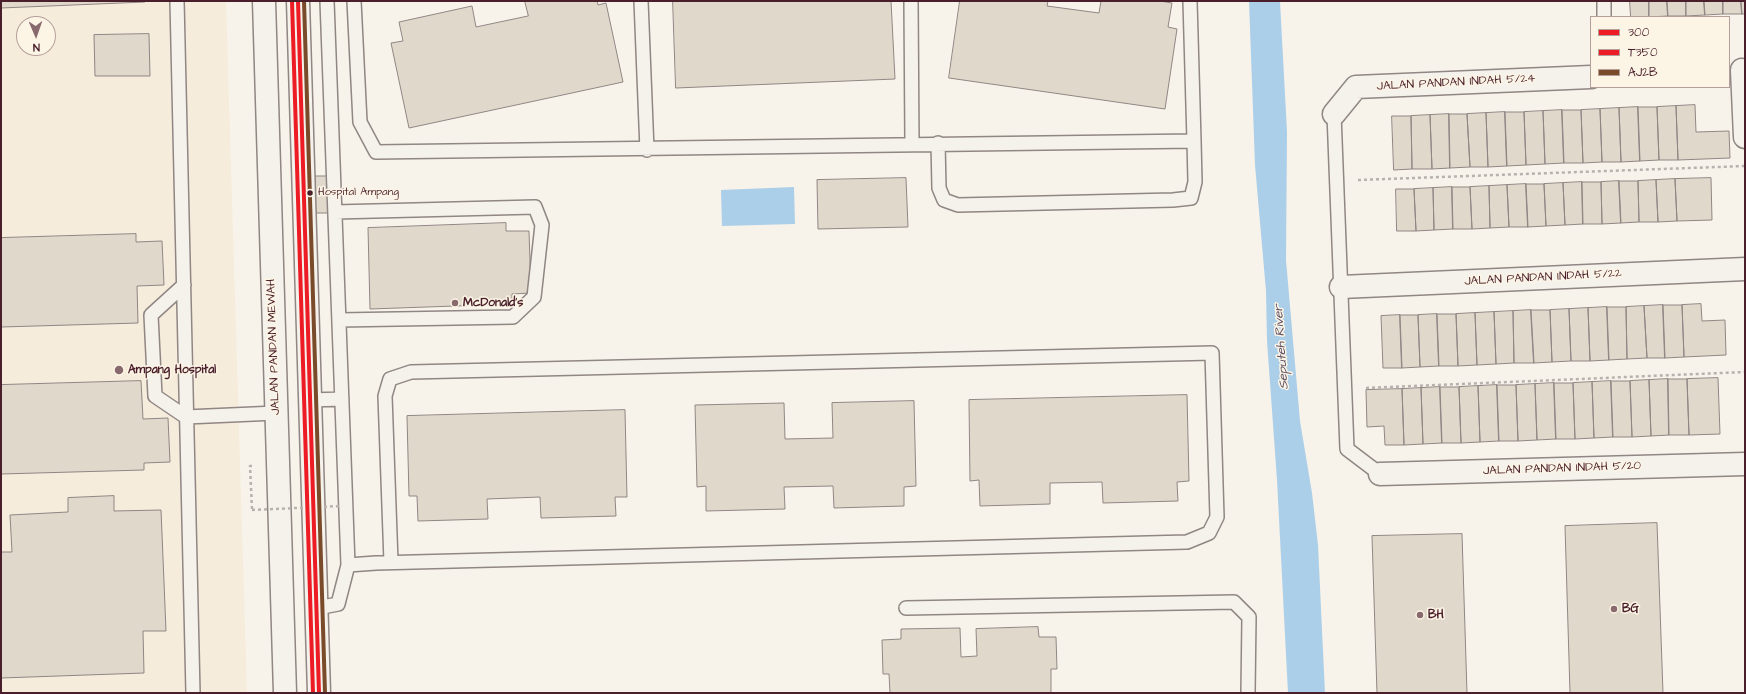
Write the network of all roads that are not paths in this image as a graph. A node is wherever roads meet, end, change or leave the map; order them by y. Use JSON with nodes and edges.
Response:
{"nodes":[{"id":1,"x":177,"y":1,"type":"edge"},
{"id":2,"x":264,"y":1,"type":"edge"},
{"id":3,"x":298,"y":1,"type":"edge"},
{"id":4,"x":327,"y":1,"type":"edge"},
{"id":5,"x":354,"y":1,"type":"edge"},
{"id":6,"x":641,"y":1,"type":"edge"},
{"id":7,"x":911,"y":1,"type":"edge"},
{"id":8,"x":1190,"y":1,"type":"edge"},
{"id":9,"x":1604,"y":1,"type":"edge"},
{"id":10,"x":1604,"y":16,"type":"edge"},
{"id":11,"x":1739,"y":70,"type":"edge"},
{"id":12,"x":1590,"y":77,"type":"edge"},
{"id":13,"x":1334,"y":114,"type":"joint"},
{"id":14,"x":1745,"y":137,"type":"edge"},
{"id":15,"x":1194,"y":141,"type":"junction"},
{"id":16,"x":938,"y":143,"type":"junction"},
{"id":17,"x":912,"y":145,"type":"junction"},
{"id":18,"x":647,"y":150,"type":"junction"},
{"id":19,"x":335,"y":212,"type":"junction"},
{"id":20,"x":1745,"y":269,"type":"edge"},
{"id":21,"x":184,"y":285,"type":"junction"},
{"id":22,"x":1340,"y":287,"type":"junction"},
{"id":23,"x":339,"y":320,"type":"junction"},
{"id":24,"x":342,"y":399,"type":"junction"},
{"id":25,"x":310,"y":400,"type":"junction"},
{"id":26,"x":276,"y":413,"type":"junction"},
{"id":27,"x":186,"y":417,"type":"junction"},
{"id":28,"x":1745,"y":464,"type":"edge"},
{"id":29,"x":1380,"y":474,"type":"joint"},
{"id":30,"x":391,"y":562,"type":"junction"},
{"id":31,"x":348,"y":565,"type":"junction"},
{"id":32,"x":317,"y":608,"type":"junction"},
{"id":33,"x":906,"y":608,"type":"dead end"},
{"id":34,"x":284,"y":691,"type":"edge"},
{"id":35,"x":193,"y":693,"type":"edge"},
{"id":36,"x":319,"y":693,"type":"edge"},
{"id":37,"x":1248,"y":693,"type":"edge"}],
"edges":[{"from":1,"to":21,"type":"lane"},
{"from":2,"to":26,"type":"main road","name":"JALAN PANDAN MEWAH"},
{"from":3,"to":25,"type":"main road"},
{"from":4,"to":19,"type":"lane"},
{"from":5,"to":18,"type":"lane"},
{"from":6,"to":18,"type":"lane"},
{"from":7,"to":17,"type":"lane"},
{"from":8,"to":15,"type":"lane"},
{"from":9,"to":10,"type":"lane"},
{"from":11,"to":14,"type":"main road"},
{"from":12,"to":13,"type":"main road","name":"JALAN PANDAN INDAH 5/24"},
{"from":13,"to":22,"type":"lane"},
{"from":15,"to":16,"type":"lane"},
{"from":15,"to":16,"type":"lane"},
{"from":16,"to":17,"type":"lane"},
{"from":17,"to":18,"type":"lane"},
{"from":19,"to":23,"type":"lane"},
{"from":19,"to":23,"type":"lane"},
{"from":20,"to":22,"type":"main road","name":"JALAN PANDAN INDAH 5/22"},
{"from":21,"to":27,"type":"lane"},
{"from":21,"to":27,"type":"lane"},
{"from":22,"to":29,"type":"lane"},
{"from":23,"to":24,"type":"lane"},
{"from":24,"to":25,"type":"lane"},
{"from":24,"to":31,"type":"lane"},
{"from":25,"to":32,"type":"main road"},
{"from":26,"to":27,"type":"lane"},
{"from":26,"to":34,"type":"main road","name":"JALAN PANDAN MEWAH"},
{"from":27,"to":35,"type":"lane"},
{"from":28,"to":29,"type":"main road","name":"JALAN PANDAN INDAH 5/20"},
{"from":30,"to":30,"type":"lane"},
{"from":30,"to":31,"type":"lane"},
{"from":31,"to":32,"type":"lane"},
{"from":32,"to":36,"type":"main road"},
{"from":33,"to":37,"type":"lane"}]}
